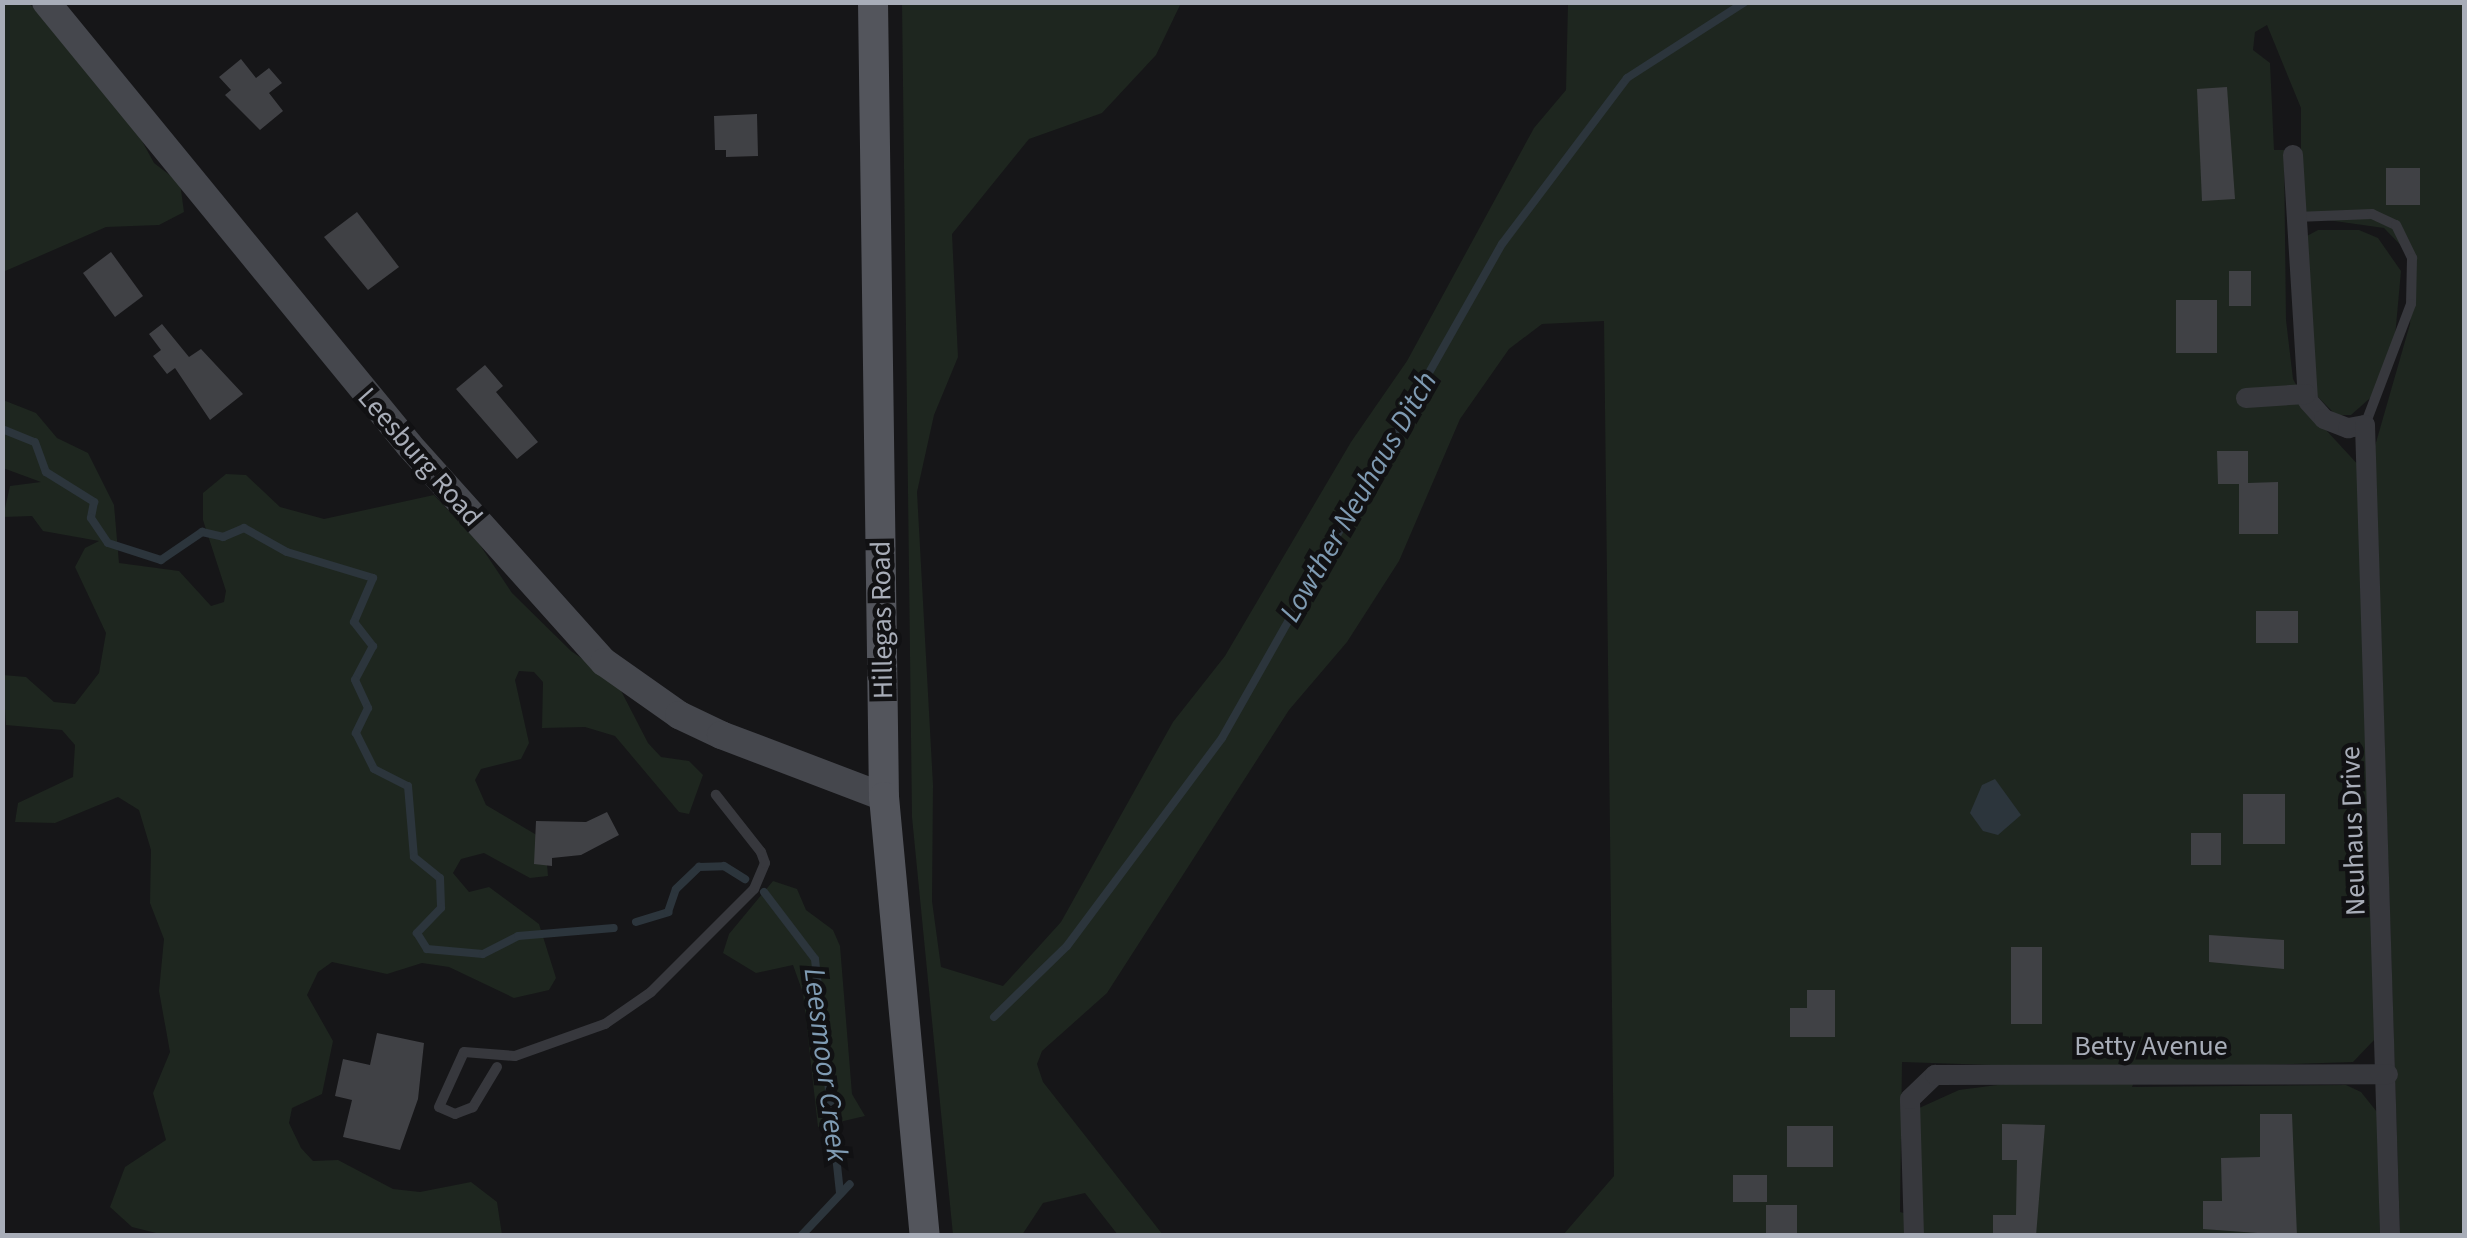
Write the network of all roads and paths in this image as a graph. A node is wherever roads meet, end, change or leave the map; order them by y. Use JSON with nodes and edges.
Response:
{"nodes":[{"id":1,"x":46,"y":2,"type":"edge"},
{"id":2,"x":873,"y":2,"type":"edge"},
{"id":3,"x":2293,"y":155,"type":"dead end"},
{"id":4,"x":2294,"y":218,"type":"junction"},
{"id":5,"x":2306,"y":394,"type":"junction"},
{"id":6,"x":2246,"y":398,"type":"dead end"},
{"id":7,"x":2365,"y":424,"type":"junction"},
{"id":8,"x":716,"y":795,"type":"dead end"},
{"id":9,"x":884,"y":796,"type":"junction"},
{"id":10,"x":497,"y":1067,"type":"dead end"},
{"id":11,"x":2388,"y":1074,"type":"junction"},
{"id":12,"x":925,"y":1236,"type":"edge"},
{"id":13,"x":1914,"y":1236,"type":"edge"},
{"id":14,"x":2390,"y":1236,"type":"edge"}],
"edges":[{"from":1,"to":9,"type":"main road","name":"Leesburg Road"},
{"from":2,"to":9,"type":"main road","name":"Hillegas Road"},
{"from":3,"to":4,"type":"street"},
{"from":4,"to":5,"type":"street"},
{"from":4,"to":7,"type":"lane","name":"Neuhaus Drive"},
{"from":5,"to":6,"type":"street"},
{"from":5,"to":7,"type":"street"},
{"from":7,"to":11,"type":"street","name":"Neuhaus Drive"},
{"from":8,"to":10,"type":"lane"},
{"from":9,"to":12,"type":"main road","name":"Hillegas Road"},
{"from":11,"to":13,"type":"street","name":"Betty Avenue"},
{"from":11,"to":14,"type":"street","name":"Neuhaus Drive"}]}
